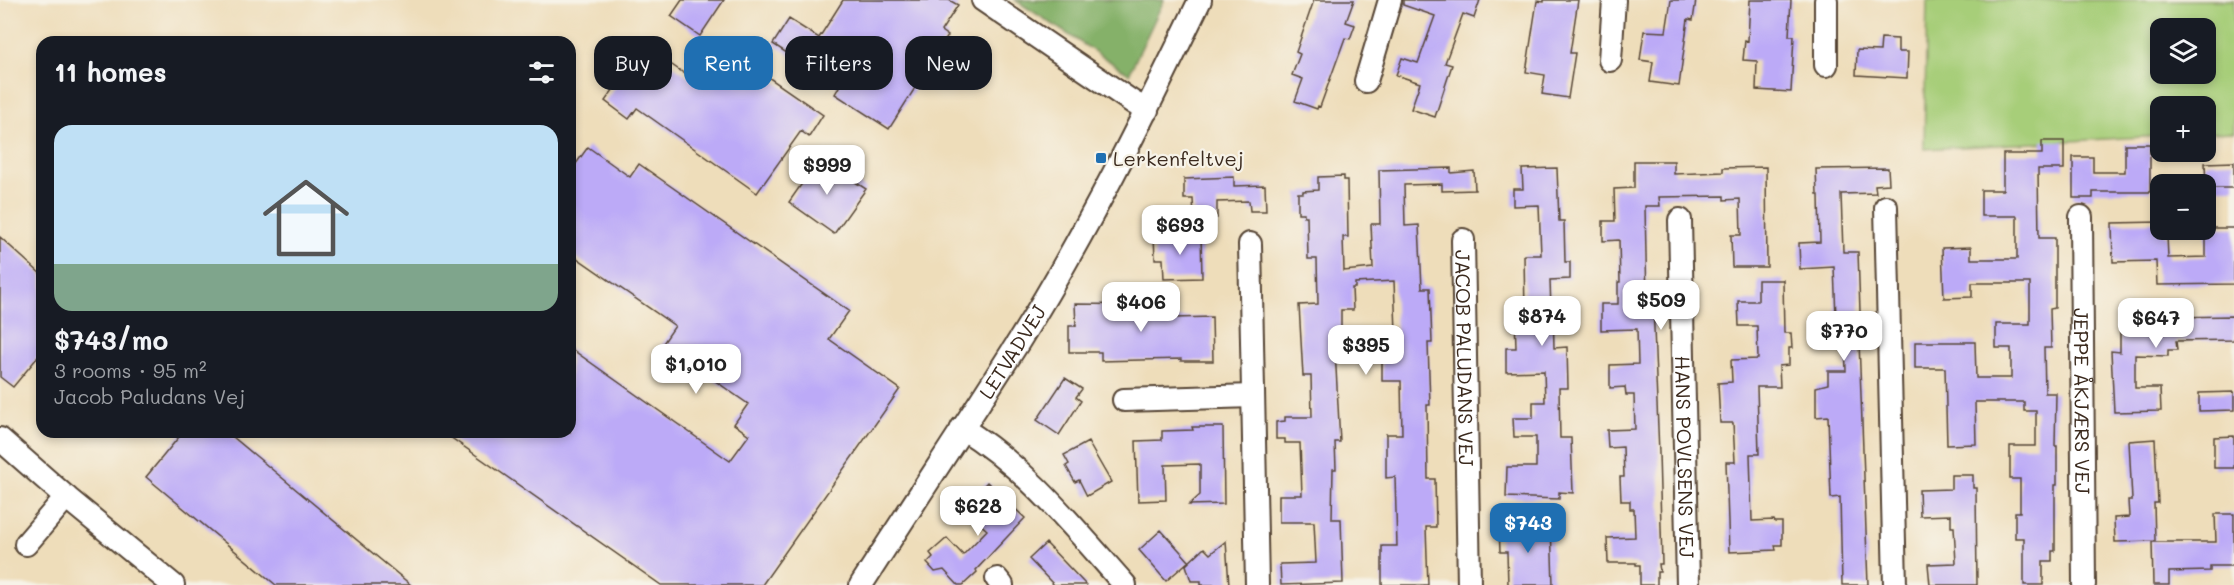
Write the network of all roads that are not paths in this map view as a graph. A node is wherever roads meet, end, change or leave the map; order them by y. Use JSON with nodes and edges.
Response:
{"nodes":[{"id":1,"x":983,"y":0,"type":"edge"},
{"id":2,"x":1200,"y":0,"type":"edge"},
{"id":3,"x":1390,"y":0,"type":"edge"},
{"id":4,"x":1614,"y":0,"type":"edge"},
{"id":5,"x":1826,"y":0,"type":"edge"},
{"id":6,"x":1610,"y":60,"type":"dead end"},
{"id":7,"x":1826,"y":65,"type":"dead end"},
{"id":8,"x":1365,"y":81,"type":"dead end"},
{"id":9,"x":1147,"y":110,"type":"junction"},
{"id":10,"x":1886,"y":207,"type":"dead end"},
{"id":11,"x":2081,"y":217,"type":"dead end"},
{"id":12,"x":1680,"y":220,"type":"dead end"},
{"id":13,"x":1463,"y":240,"type":"dead end"},
{"id":14,"x":1250,"y":244,"type":"dead end"},
{"id":15,"x":1253,"y":396,"type":"junction"},
{"id":16,"x":1124,"y":400,"type":"dead end"},
{"id":17,"x":962,"y":428,"type":"junction"},
{"id":18,"x":0,"y":439,"type":"edge"},
{"id":19,"x":66,"y":497,"type":"junction"},
{"id":20,"x":26,"y":544,"type":"dead end"},
{"id":21,"x":173,"y":585,"type":"edge"},
{"id":22,"x":861,"y":585,"type":"edge"},
{"id":23,"x":1125,"y":585,"type":"edge"},
{"id":24,"x":1257,"y":585,"type":"edge"},
{"id":25,"x":1469,"y":585,"type":"edge"},
{"id":26,"x":1688,"y":585,"type":"edge"},
{"id":27,"x":1895,"y":585,"type":"edge"},
{"id":28,"x":2084,"y":585,"type":"edge"}],
"edges":[{"from":1,"to":9,"type":"street"},
{"from":2,"to":9,"type":"street","name":"LETVADVEJ"},
{"from":3,"to":8,"type":"street"},
{"from":4,"to":6,"type":"street"},
{"from":5,"to":7,"type":"street"},
{"from":9,"to":17,"type":"street","name":"LETVADVEJ"},
{"from":10,"to":27,"type":"street"},
{"from":11,"to":28,"type":"street","name":"JEPPE ÅKJÆRS VEJ"},
{"from":12,"to":26,"type":"street","name":"HANS POVLSENS VEJ"},
{"from":13,"to":25,"type":"street","name":"JACOB PALUDANS VEJ"},
{"from":14,"to":15,"type":"street"},
{"from":15,"to":16,"type":"street"},
{"from":15,"to":24,"type":"street"},
{"from":17,"to":22,"type":"street","name":"LETVADVEJ"},
{"from":17,"to":23,"type":"street"},
{"from":18,"to":19,"type":"street"},
{"from":19,"to":20,"type":"street"},
{"from":19,"to":21,"type":"street"}]}
